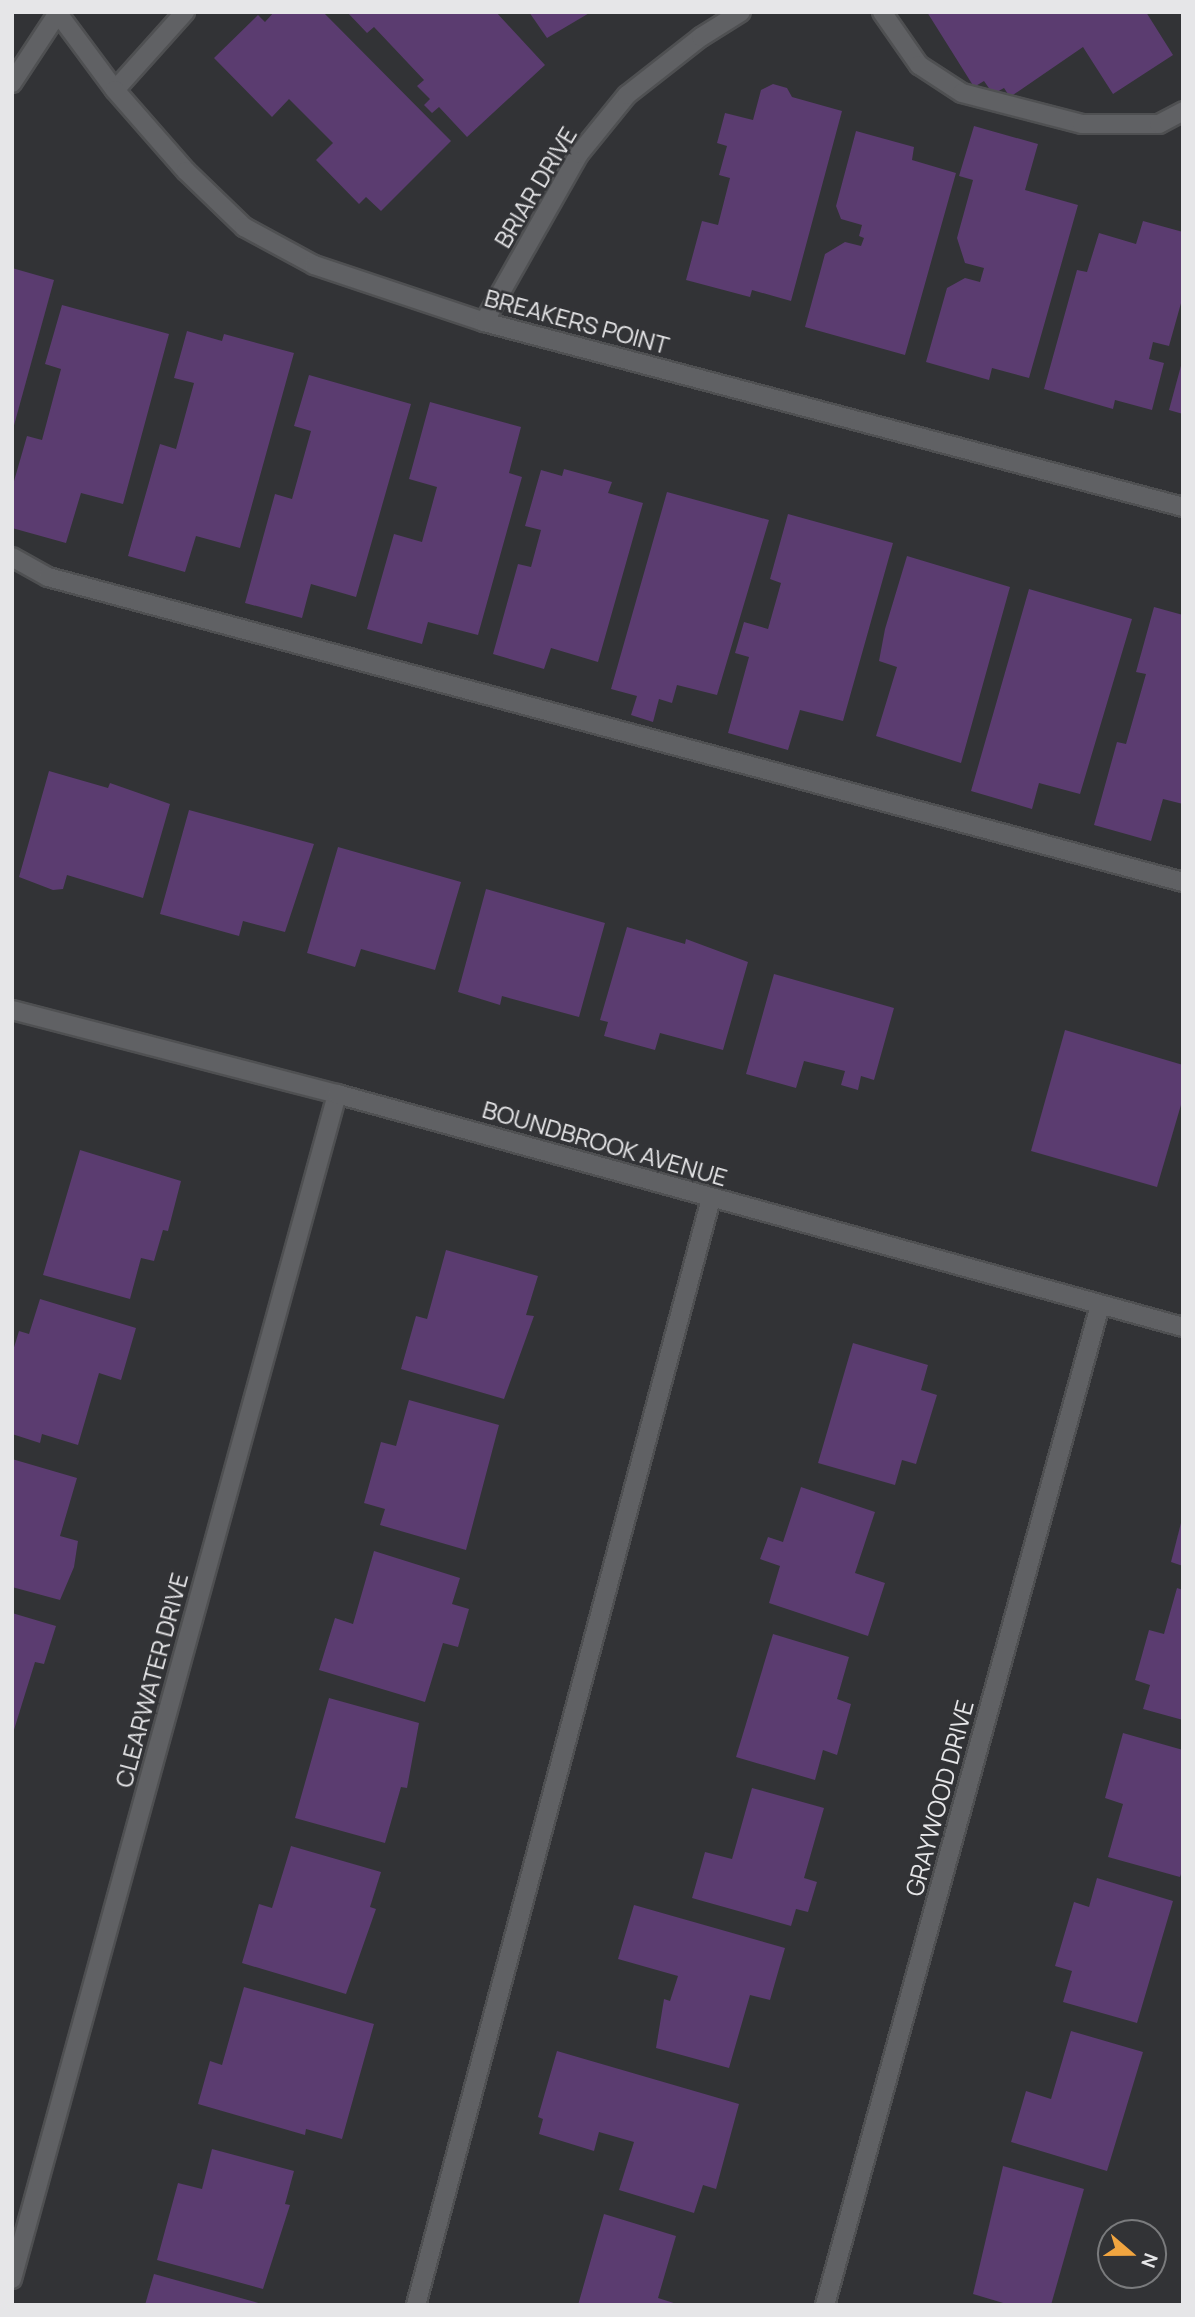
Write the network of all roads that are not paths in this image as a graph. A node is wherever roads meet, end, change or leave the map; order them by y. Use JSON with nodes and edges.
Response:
{"nodes":[{"id":1,"x":185,"y":12,"type":"edge"},
{"id":2,"x":741,"y":12,"type":"edge"},
{"id":3,"x":881,"y":12,"type":"edge"},
{"id":4,"x":58,"y":13,"type":"edge"},
{"id":5,"x":12,"y":83,"type":"edge"},
{"id":6,"x":115,"y":90,"type":"junction"},
{"id":7,"x":1183,"y":111,"type":"edge"},
{"id":8,"x":484,"y":322,"type":"junction"},
{"id":9,"x":1183,"y":506,"type":"edge"},
{"id":10,"x":12,"y":557,"type":"edge"},
{"id":11,"x":1183,"y":882,"type":"edge"},
{"id":12,"x":12,"y":1010,"type":"edge"},
{"id":13,"x":337,"y":1094,"type":"junction"},
{"id":14,"x":711,"y":1199,"type":"junction"},
{"id":15,"x":1100,"y":1305,"type":"junction"},
{"id":16,"x":1183,"y":1327,"type":"edge"},
{"id":17,"x":12,"y":2279,"type":"edge"},
{"id":18,"x":416,"y":2305,"type":"edge"},
{"id":19,"x":825,"y":2305,"type":"edge"}],
"edges":[{"from":1,"to":6,"type":"street"},
{"from":2,"to":8,"type":"street","name":"BRIAR DRIVE"},
{"from":3,"to":7,"type":"street"},
{"from":4,"to":5,"type":"street"},
{"from":4,"to":6,"type":"street","name":"BREAKERS POINT"},
{"from":6,"to":8,"type":"street","name":"BREAKERS POINT"},
{"from":8,"to":9,"type":"street","name":"BREAKERS POINT"},
{"from":10,"to":11,"type":"street"},
{"from":12,"to":13,"type":"street","name":"BOUNDBROOK AVENUE"},
{"from":13,"to":14,"type":"street","name":"BOUNDBROOK AVENUE"},
{"from":13,"to":17,"type":"street","name":"CLEARWATER DRIVE"},
{"from":14,"to":15,"type":"street","name":"BOUNDBROOK AVENUE"},
{"from":14,"to":18,"type":"street"},
{"from":15,"to":16,"type":"street","name":"BOUNDBROOK AVENUE"},
{"from":15,"to":19,"type":"street","name":"GRAYWOOD DRIVE"}]}
